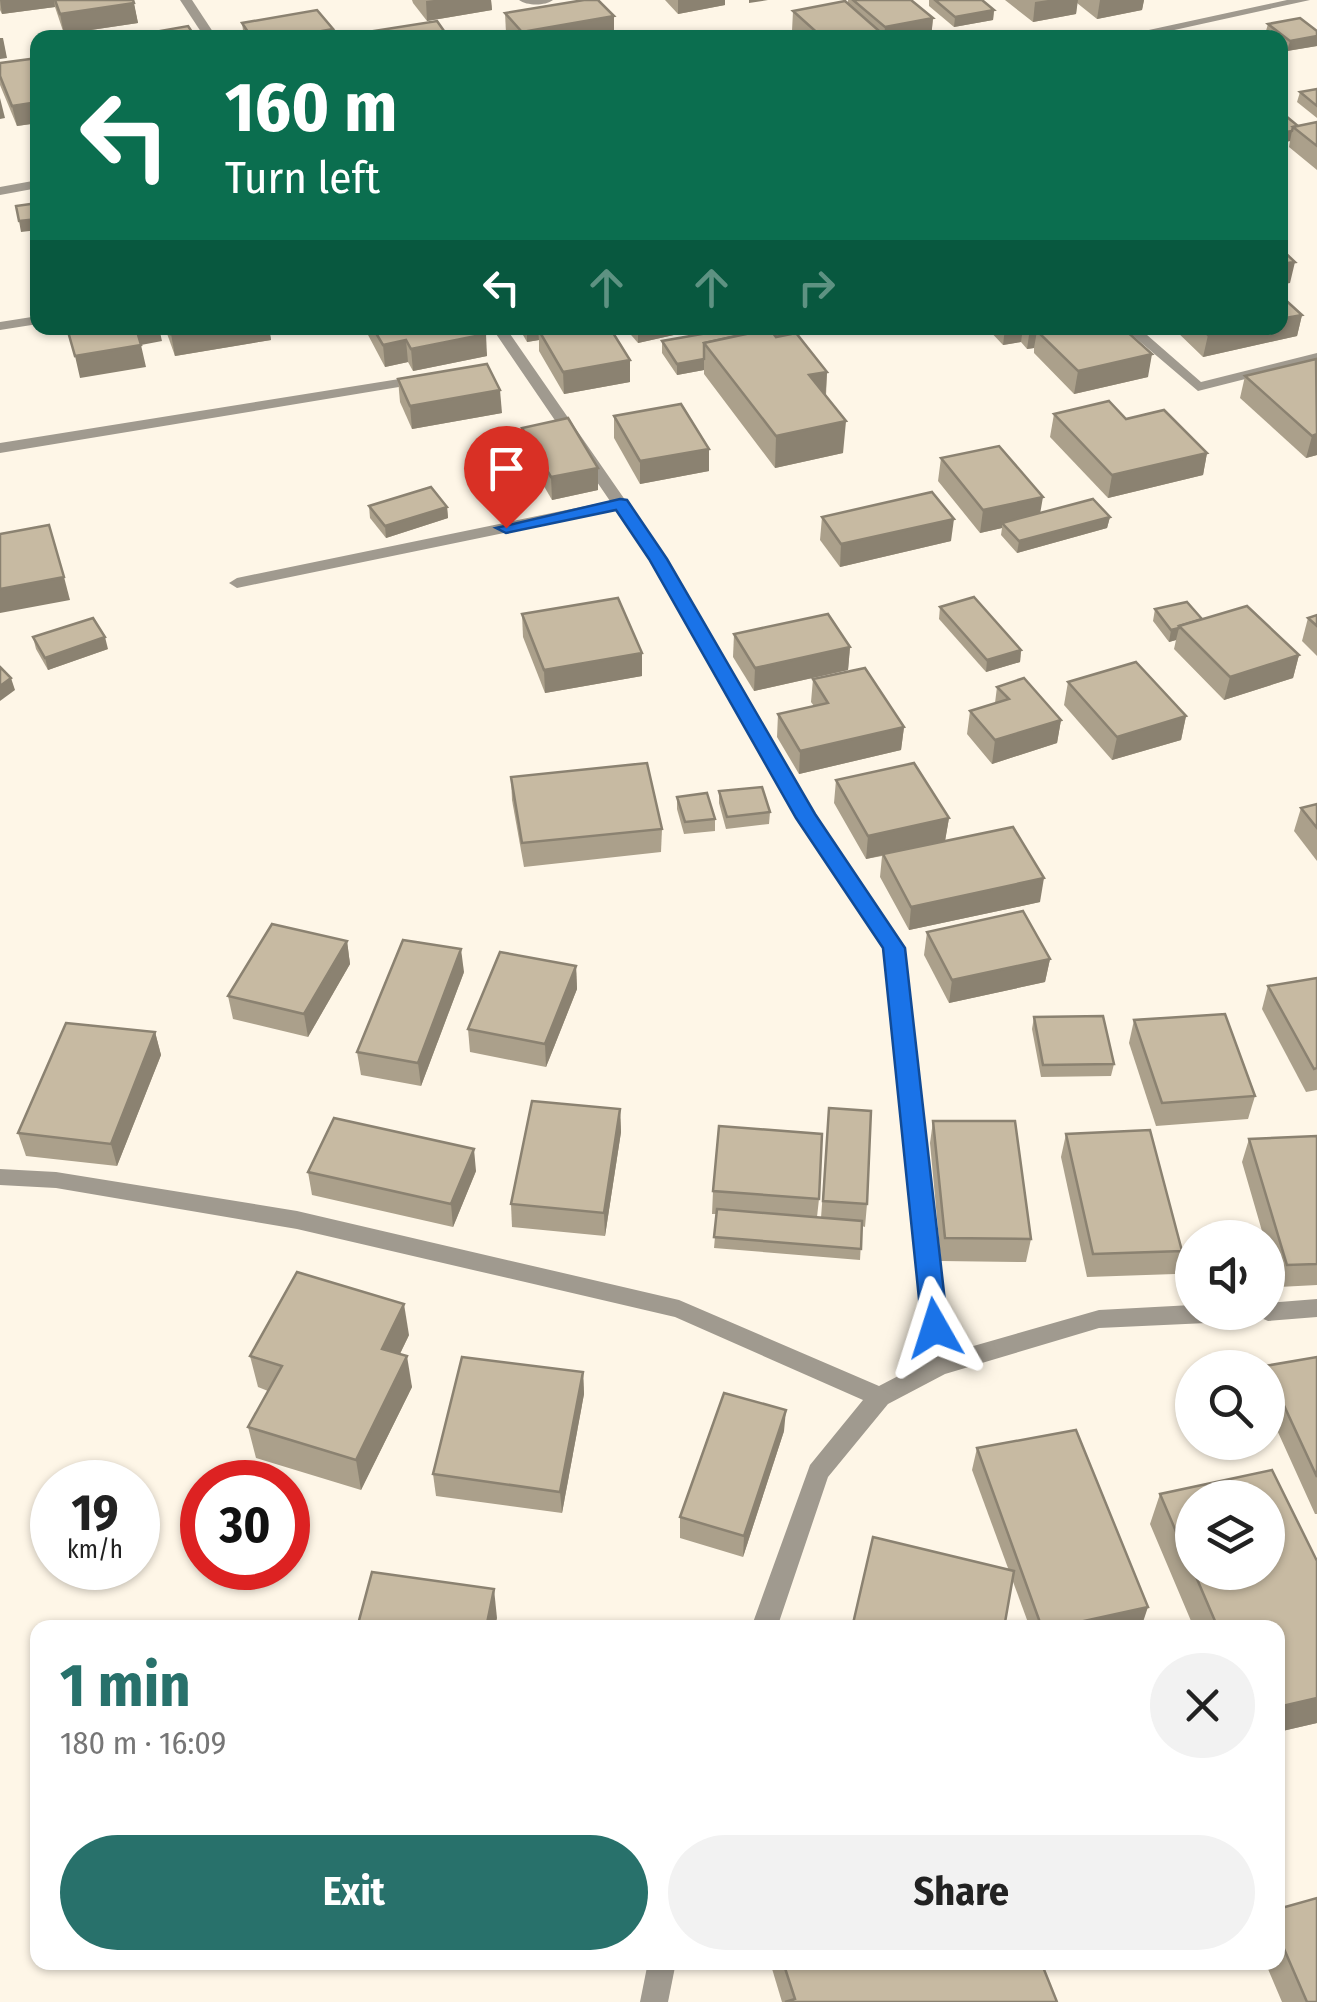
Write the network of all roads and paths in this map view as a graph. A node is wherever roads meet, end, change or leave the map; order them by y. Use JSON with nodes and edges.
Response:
{"nodes":[{"id":1,"x":186,"y":0,"type":"edge"},
{"id":2,"x":526,"y":0,"type":"edge"},
{"id":3,"x":547,"y":0,"type":"edge"},
{"id":4,"x":1304,"y":0,"type":"edge"},
{"id":5,"x":206,"y":30,"type":"edge"},
{"id":6,"x":1157,"y":30,"type":"edge"},
{"id":7,"x":30,"y":185,"type":"edge"},
{"id":8,"x":0,"y":191,"type":"edge"},
{"id":9,"x":30,"y":321,"type":"edge"},
{"id":10,"x":0,"y":326,"type":"edge"},
{"id":11,"x":504,"y":335,"type":"edge"},
{"id":12,"x":1139,"y":335,"type":"edge"},
{"id":13,"x":1317,"y":358,"type":"edge"},
{"id":14,"x":418,"y":380,"type":"edge"},
{"id":15,"x":0,"y":448,"type":"edge"},
{"id":16,"x":620,"y":504,"type":"junction"},
{"id":17,"x":237,"y":582,"type":"dead end"},
{"id":18,"x":0,"y":1177,"type":"edge"},
{"id":19,"x":1317,"y":1308,"type":"edge"},
{"id":20,"x":1285,"y":1311,"type":"edge"},
{"id":21,"x":1175,"y":1315,"type":"edge"},
{"id":22,"x":939,"y":1366,"type":"junction"},
{"id":23,"x":880,"y":1397,"type":"junction"},
{"id":24,"x":767,"y":1620,"type":"edge"},
{"id":25,"x":660,"y":1970,"type":"edge"},
{"id":26,"x":654,"y":2002,"type":"edge"}],
"edges":[{"from":1,"to":5,"type":"street"},
{"from":2,"to":3,"type":"street"},
{"from":4,"to":6,"type":"street"},
{"from":7,"to":8,"type":"street"},
{"from":9,"to":10,"type":"street"},
{"from":11,"to":16,"type":"street"},
{"from":12,"to":13,"type":"street"},
{"from":14,"to":15,"type":"street"},
{"from":16,"to":17,"type":"street"},
{"from":16,"to":22,"type":"street"},
{"from":18,"to":23,"type":"street"},
{"from":19,"to":20,"type":"street"},
{"from":21,"to":22,"type":"street"},
{"from":22,"to":23,"type":"street"},
{"from":23,"to":24,"type":"street"},
{"from":25,"to":26,"type":"street"}]}
